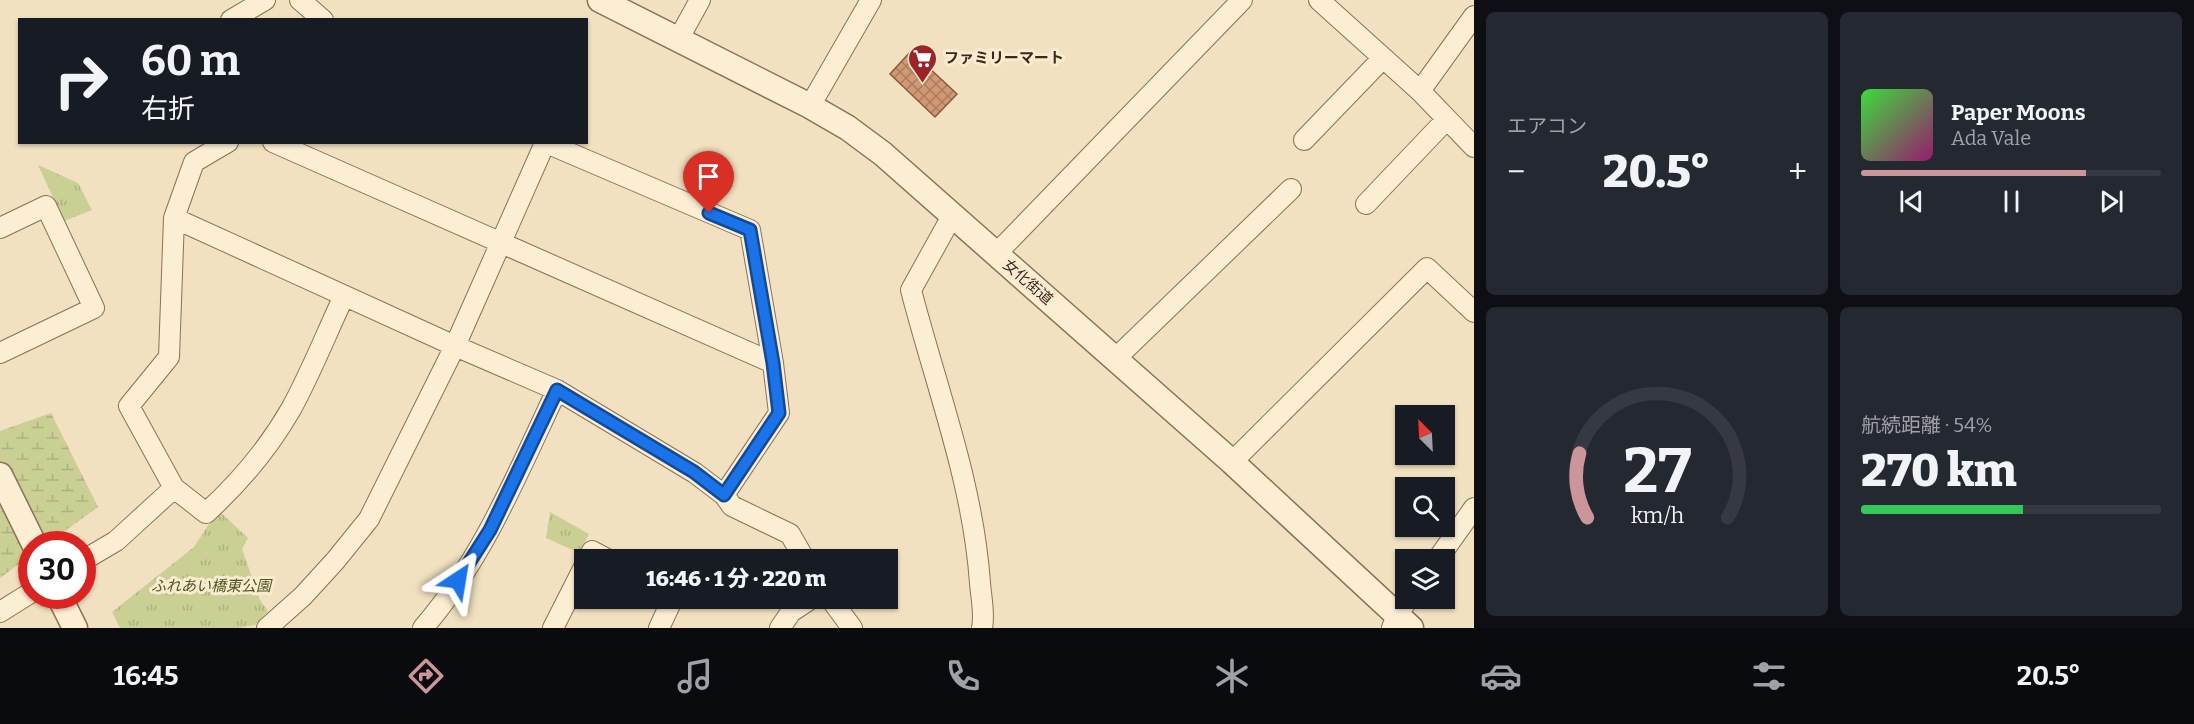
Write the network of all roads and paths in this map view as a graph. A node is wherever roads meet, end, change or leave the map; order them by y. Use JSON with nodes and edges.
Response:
{"nodes":[{"id":1,"x":265,"y":0,"type":"edge"},
{"id":2,"x":300,"y":0,"type":"edge"},
{"id":3,"x":600,"y":0,"type":"edge"},
{"id":4,"x":700,"y":0,"type":"edge"},
{"id":5,"x":871,"y":0,"type":"edge"},
{"id":6,"x":1242,"y":0,"type":"edge"},
{"id":7,"x":1319,"y":0,"type":"edge"},
{"id":8,"x":1474,"y":16,"type":"edge"},
{"id":9,"x":234,"y":18,"type":"edge"},
{"id":10,"x":321,"y":18,"type":"edge"},
{"id":11,"x":678,"y":40,"type":"junction"},
{"id":12,"x":1383,"y":58,"type":"junction"},
{"id":13,"x":1420,"y":91,"type":"junction"},
{"id":14,"x":810,"y":106,"type":"junction"},
{"id":15,"x":1447,"y":119,"type":"junction"},
{"id":16,"x":1304,"y":140,"type":"dead end"},
{"id":17,"x":225,"y":144,"type":"edge"},
{"id":18,"x":277,"y":144,"type":"edge"},
{"id":19,"x":544,"y":144,"type":"edge"},
{"id":20,"x":546,"y":144,"type":"edge"},
{"id":21,"x":1474,"y":147,"type":"edge"},
{"id":22,"x":1291,"y":189,"type":"dead end"},
{"id":23,"x":1366,"y":204,"type":"dead end"},
{"id":24,"x":952,"y":216,"type":"junction"},
{"id":25,"x":174,"y":218,"type":"junction"},
{"id":26,"x":0,"y":228,"type":"edge"},
{"id":27,"x":500,"y":243,"type":"junction"},
{"id":28,"x":996,"y":254,"type":"junction"},
{"id":29,"x":344,"y":296,"type":"junction"},
{"id":30,"x":1474,"y":312,"type":"edge"},
{"id":31,"x":455,"y":346,"type":"junction"},
{"id":32,"x":0,"y":353,"type":"edge"},
{"id":33,"x":1115,"y":359,"type":"junction"},
{"id":34,"x":773,"y":363,"type":"junction"},
{"id":35,"x":557,"y":390,"type":"junction"},
{"id":36,"x":1232,"y":462,"type":"junction"},
{"id":37,"x":0,"y":475,"type":"edge"},
{"id":38,"x":174,"y":488,"type":"junction"},
{"id":39,"x":724,"y":495,"type":"junction"},
{"id":40,"x":1474,"y":508,"type":"edge"},
{"id":41,"x":28,"y":531,"type":"edge"},
{"id":42,"x":799,"y":549,"type":"edge"},
{"id":43,"x":1445,"y":549,"type":"edge"},
{"id":44,"x":96,"y":553,"type":"edge"},
{"id":45,"x":574,"y":587,"type":"edge"},
{"id":46,"x":18,"y":601,"type":"edge"},
{"id":47,"x":66,"y":609,"type":"edge"},
{"id":48,"x":668,"y":609,"type":"edge"},
{"id":49,"x":796,"y":609,"type":"edge"},
{"id":50,"x":838,"y":609,"type":"edge"},
{"id":51,"x":0,"y":612,"type":"edge"},
{"id":52,"x":1402,"y":617,"type":"edge"},
{"id":53,"x":75,"y":628,"type":"edge"},
{"id":54,"x":267,"y":628,"type":"edge"},
{"id":55,"x":423,"y":628,"type":"edge"},
{"id":56,"x":553,"y":628,"type":"edge"},
{"id":57,"x":659,"y":628,"type":"edge"},
{"id":58,"x":780,"y":628,"type":"edge"},
{"id":59,"x":852,"y":628,"type":"edge"},
{"id":60,"x":982,"y":628,"type":"edge"}],
"edges":[{"from":1,"to":9,"type":"street"},
{"from":2,"to":10,"type":"street"},
{"from":3,"to":11,"type":"street","name":"女化街道"},
{"from":4,"to":11,"type":"street"},
{"from":5,"to":14,"type":"street"},
{"from":6,"to":28,"type":"street"},
{"from":7,"to":12,"type":"street"},
{"from":8,"to":13,"type":"street"},
{"from":11,"to":14,"type":"street","name":"女化街道"},
{"from":12,"to":13,"type":"street"},
{"from":12,"to":16,"type":"street"},
{"from":13,"to":15,"type":"street"},
{"from":14,"to":24,"type":"street","name":"女化街道"},
{"from":15,"to":21,"type":"street"},
{"from":15,"to":23,"type":"street"},
{"from":17,"to":25,"type":"street"},
{"from":18,"to":27,"type":"street"},
{"from":19,"to":27,"type":"street"},
{"from":20,"to":34,"type":"street"},
{"from":22,"to":33,"type":"street"},
{"from":24,"to":28,"type":"street","name":"女化街道"},
{"from":24,"to":60,"type":"street"},
{"from":25,"to":29,"type":"street"},
{"from":25,"to":38,"type":"street"},
{"from":26,"to":32,"type":"street"},
{"from":27,"to":31,"type":"street"},
{"from":27,"to":34,"type":"street"},
{"from":28,"to":33,"type":"street","name":"女化街道"},
{"from":29,"to":31,"type":"street"},
{"from":29,"to":38,"type":"street"},
{"from":30,"to":36,"type":"street"},
{"from":31,"to":35,"type":"street"},
{"from":31,"to":54,"type":"street"},
{"from":33,"to":36,"type":"street","name":"女化街道"},
{"from":34,"to":39,"type":"street"},
{"from":35,"to":39,"type":"street"},
{"from":35,"to":55,"type":"street"},
{"from":36,"to":52,"type":"street","name":"女化街道"},
{"from":37,"to":41,"type":"street"},
{"from":38,"to":44,"type":"street"},
{"from":39,"to":42,"type":"street"},
{"from":40,"to":43,"type":"street"},
{"from":45,"to":56,"type":"street"},
{"from":46,"to":51,"type":"street"},
{"from":47,"to":53,"type":"street"},
{"from":48,"to":57,"type":"street"},
{"from":49,"to":58,"type":"street"},
{"from":50,"to":59,"type":"street"}]}
